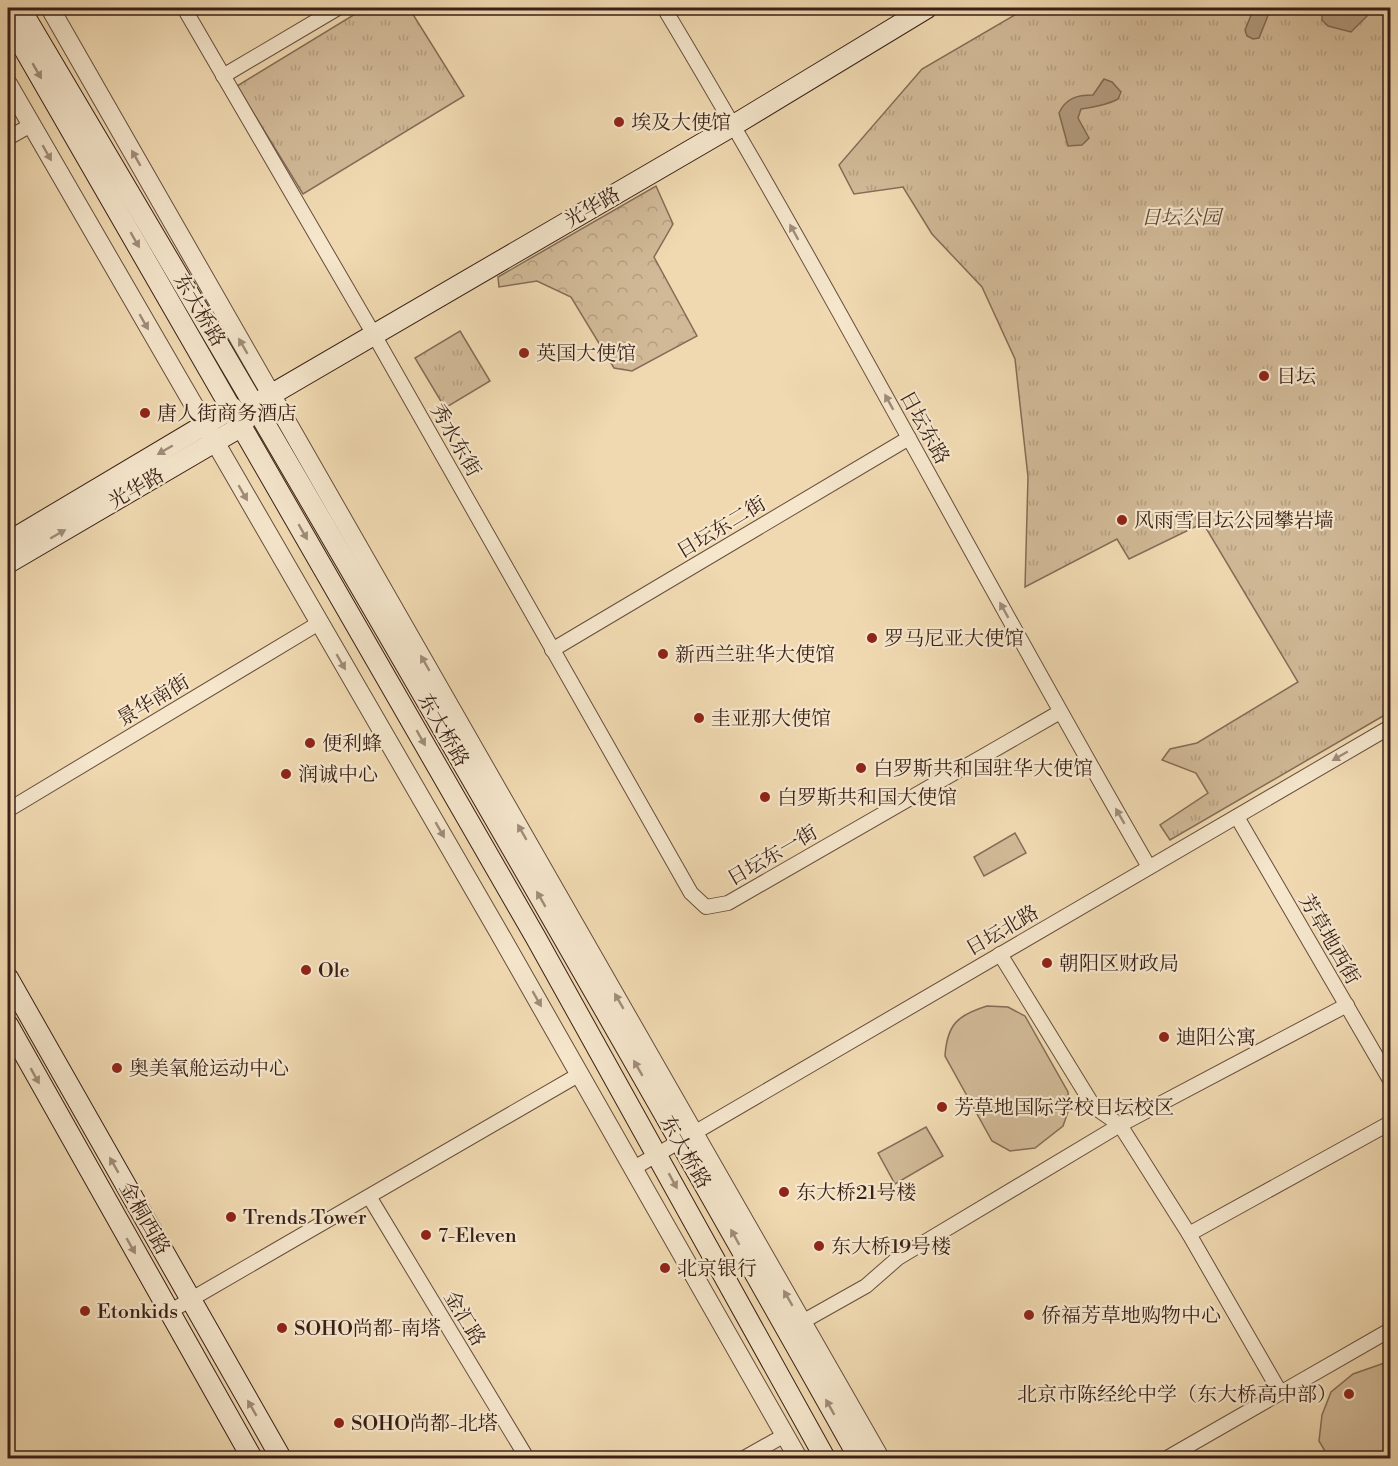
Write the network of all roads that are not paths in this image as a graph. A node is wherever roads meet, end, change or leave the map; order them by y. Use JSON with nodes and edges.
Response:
{"nodes":[{"id":1,"x":20,"y":8,"type":"edge"},
{"id":2,"x":51,"y":8,"type":"edge"},
{"id":3,"x":184,"y":8,"type":"edge"},
{"id":4,"x":338,"y":8,"type":"edge"},
{"id":5,"x":664,"y":8,"type":"edge"},
{"id":6,"x":927,"y":8,"type":"edge"},
{"id":7,"x":8,"y":21,"type":"edge"},
{"id":8,"x":223,"y":76,"type":"junction"},
{"id":9,"x":8,"y":84,"type":"edge"},
{"id":10,"x":31,"y":125,"type":"junction"},
{"id":11,"x":734,"y":125,"type":"junction"},
{"id":12,"x":8,"y":138,"type":"edge"},
{"id":13,"x":373,"y":333,"type":"junction"},
{"id":14,"x":264,"y":401,"type":"junction"},
{"id":15,"x":237,"y":417,"type":"junction"},
{"id":16,"x":209,"y":435,"type":"junction"},
{"id":17,"x":909,"y":438,"type":"junction"},
{"id":18,"x":8,"y":542,"type":"edge"},
{"id":19,"x":8,"y":563,"type":"edge"},
{"id":20,"x":319,"y":623,"type":"junction"},
{"id":21,"x":552,"y":650,"type":"junction"},
{"id":22,"x":1060,"y":712,"type":"junction"},
{"id":23,"x":1390,"y":727,"type":"edge"},
{"id":24,"x":8,"y":810,"type":"edge"},
{"id":25,"x":1237,"y":817,"type":"junction"},
{"id":26,"x":1149,"y":867,"type":"junction"},
{"id":27,"x":691,"y":893,"type":"joint"},
{"id":28,"x":1000,"y":954,"type":"junction"},
{"id":29,"x":8,"y":978,"type":"edge"},
{"id":30,"x":1347,"y":1005,"type":"junction"},
{"id":31,"x":8,"y":1024,"type":"edge"},
{"id":32,"x":580,"y":1074,"type":"junction"},
{"id":33,"x":1390,"y":1080,"type":"edge"},
{"id":34,"x":1390,"y":1123,"type":"edge"},
{"id":35,"x":1120,"y":1125,"type":"junction"},
{"id":36,"x":687,"y":1136,"type":"junction"},
{"id":37,"x":658,"y":1153,"type":"junction"},
{"id":38,"x":634,"y":1168,"type":"junction"},
{"id":39,"x":370,"y":1198,"type":"junction"},
{"id":40,"x":1190,"y":1234,"type":"junction"},
{"id":41,"x":191,"y":1300,"type":"junction"},
{"id":42,"x":169,"y":1312,"type":"junction"},
{"id":43,"x":748,"y":1320,"type":"junction"},
{"id":44,"x":802,"y":1322,"type":"junction"},
{"id":45,"x":1390,"y":1330,"type":"edge"},
{"id":46,"x":743,"y":1360,"type":"junction"},
{"id":47,"x":1280,"y":1392,"type":"junction"},
{"id":48,"x":785,"y":1434,"type":"junction"},
{"id":49,"x":252,"y":1458,"type":"edge"},
{"id":50,"x":281,"y":1458,"type":"edge"},
{"id":51,"x":527,"y":1458,"type":"edge"},
{"id":52,"x":744,"y":1458,"type":"edge"},
{"id":53,"x":798,"y":1458,"type":"edge"},
{"id":54,"x":825,"y":1458,"type":"edge"},
{"id":55,"x":859,"y":1458,"type":"edge"},
{"id":56,"x":880,"y":1458,"type":"edge"},
{"id":57,"x":1167,"y":1458,"type":"edge"}],
"edges":[{"from":1,"to":14,"type":"main road","name":"东大桥路"},
{"from":14,"to":2,"type":"street","one_way":true},
{"from":3,"to":8,"type":"street","name":"秀水东街"},
{"from":4,"to":8,"type":"street"},
{"from":5,"to":11,"type":"street","name":"日坛东路"},
{"from":6,"to":11,"type":"main road","name":"光华路"},
{"from":7,"to":15,"type":"main road","name":"东大桥路","one_way":true},
{"from":8,"to":13,"type":"street","name":"秀水东街"},
{"from":9,"to":10,"type":"street"},
{"from":10,"to":12,"type":"street"},
{"from":10,"to":16,"type":"street","one_way":true},
{"from":11,"to":13,"type":"main road","name":"光华路"},
{"from":17,"to":11,"type":"street","name":"日坛东路","one_way":true},
{"from":13,"to":14,"type":"main road","name":"光华路"},
{"from":13,"to":21,"type":"street","name":"秀水东街"},
{"from":14,"to":15,"type":"main road","name":"光华路"},
{"from":36,"to":14,"type":"main road","name":"东大桥路","one_way":true},
{"from":15,"to":16,"type":"main road","name":"光华路"},
{"from":15,"to":37,"type":"main road","name":"东大桥路","one_way":true},
{"from":16,"to":18,"type":"main road","name":"光华路","one_way":true},
{"from":19,"to":16,"type":"main road","name":"光华路","one_way":true},
{"from":16,"to":20,"type":"street","one_way":true},
{"from":17,"to":21,"type":"street","name":"日坛东二街"},
{"from":22,"to":17,"type":"street","name":"日坛东路","one_way":true},
{"from":20,"to":24,"type":"street","name":"景华南街"},
{"from":20,"to":32,"type":"street","one_way":true},
{"from":21,"to":27,"type":"street","name":"秀水东街"},
{"from":26,"to":22,"type":"street","name":"日坛东路","one_way":true},
{"from":22,"to":27,"type":"street","name":"日坛东一街"},
{"from":23,"to":25,"type":"street","name":"日坛北路","one_way":true},
{"from":25,"to":26,"type":"street","name":"日坛北路"},
{"from":25,"to":30,"type":"street","name":"芳草地西街"},
{"from":26,"to":28,"type":"street","name":"日坛北路"},
{"from":28,"to":35,"type":"street"},
{"from":28,"to":36,"type":"street","name":"日坛北路"},
{"from":41,"to":29,"type":"main road","name":"金桐西路","one_way":true},
{"from":30,"to":33,"type":"street","name":"芳草地西街"},
{"from":30,"to":35,"type":"street"},
{"from":31,"to":42,"type":"main road","name":"金桐西路","one_way":true},
{"from":32,"to":38,"type":"street"},
{"from":32,"to":39,"type":"street"},
{"from":34,"to":40,"type":"street"},
{"from":35,"to":40,"type":"street"},
{"from":35,"to":44,"type":"street"},
{"from":36,"to":37,"type":"street","name":"日坛北路"},
{"from":44,"to":36,"type":"street","one_way":true},
{"from":55,"to":36,"type":"main road","name":"东大桥路","one_way":true},
{"from":37,"to":38,"type":"street","name":"日坛北路"},
{"from":37,"to":43,"type":"main road","name":"东大桥路","one_way":true},
{"from":38,"to":46,"type":"street"},
{"from":39,"to":41,"type":"street"},
{"from":39,"to":51,"type":"street","name":"金汇路"},
{"from":40,"to":47,"type":"street"},
{"from":41,"to":42,"type":"street"},
{"from":50,"to":41,"type":"main road","name":"金桐西路","one_way":true},
{"from":42,"to":49,"type":"main road","name":"金桐西路"},
{"from":43,"to":46,"type":"street"},
{"from":43,"to":54,"type":"main road","name":"东大桥路"},
{"from":44,"to":56,"type":"street"},
{"from":45,"to":47,"type":"street"},
{"from":46,"to":48,"type":"street"},
{"from":47,"to":57,"type":"street"},
{"from":48,"to":52,"type":"street"},
{"from":48,"to":53,"type":"street"}]}
